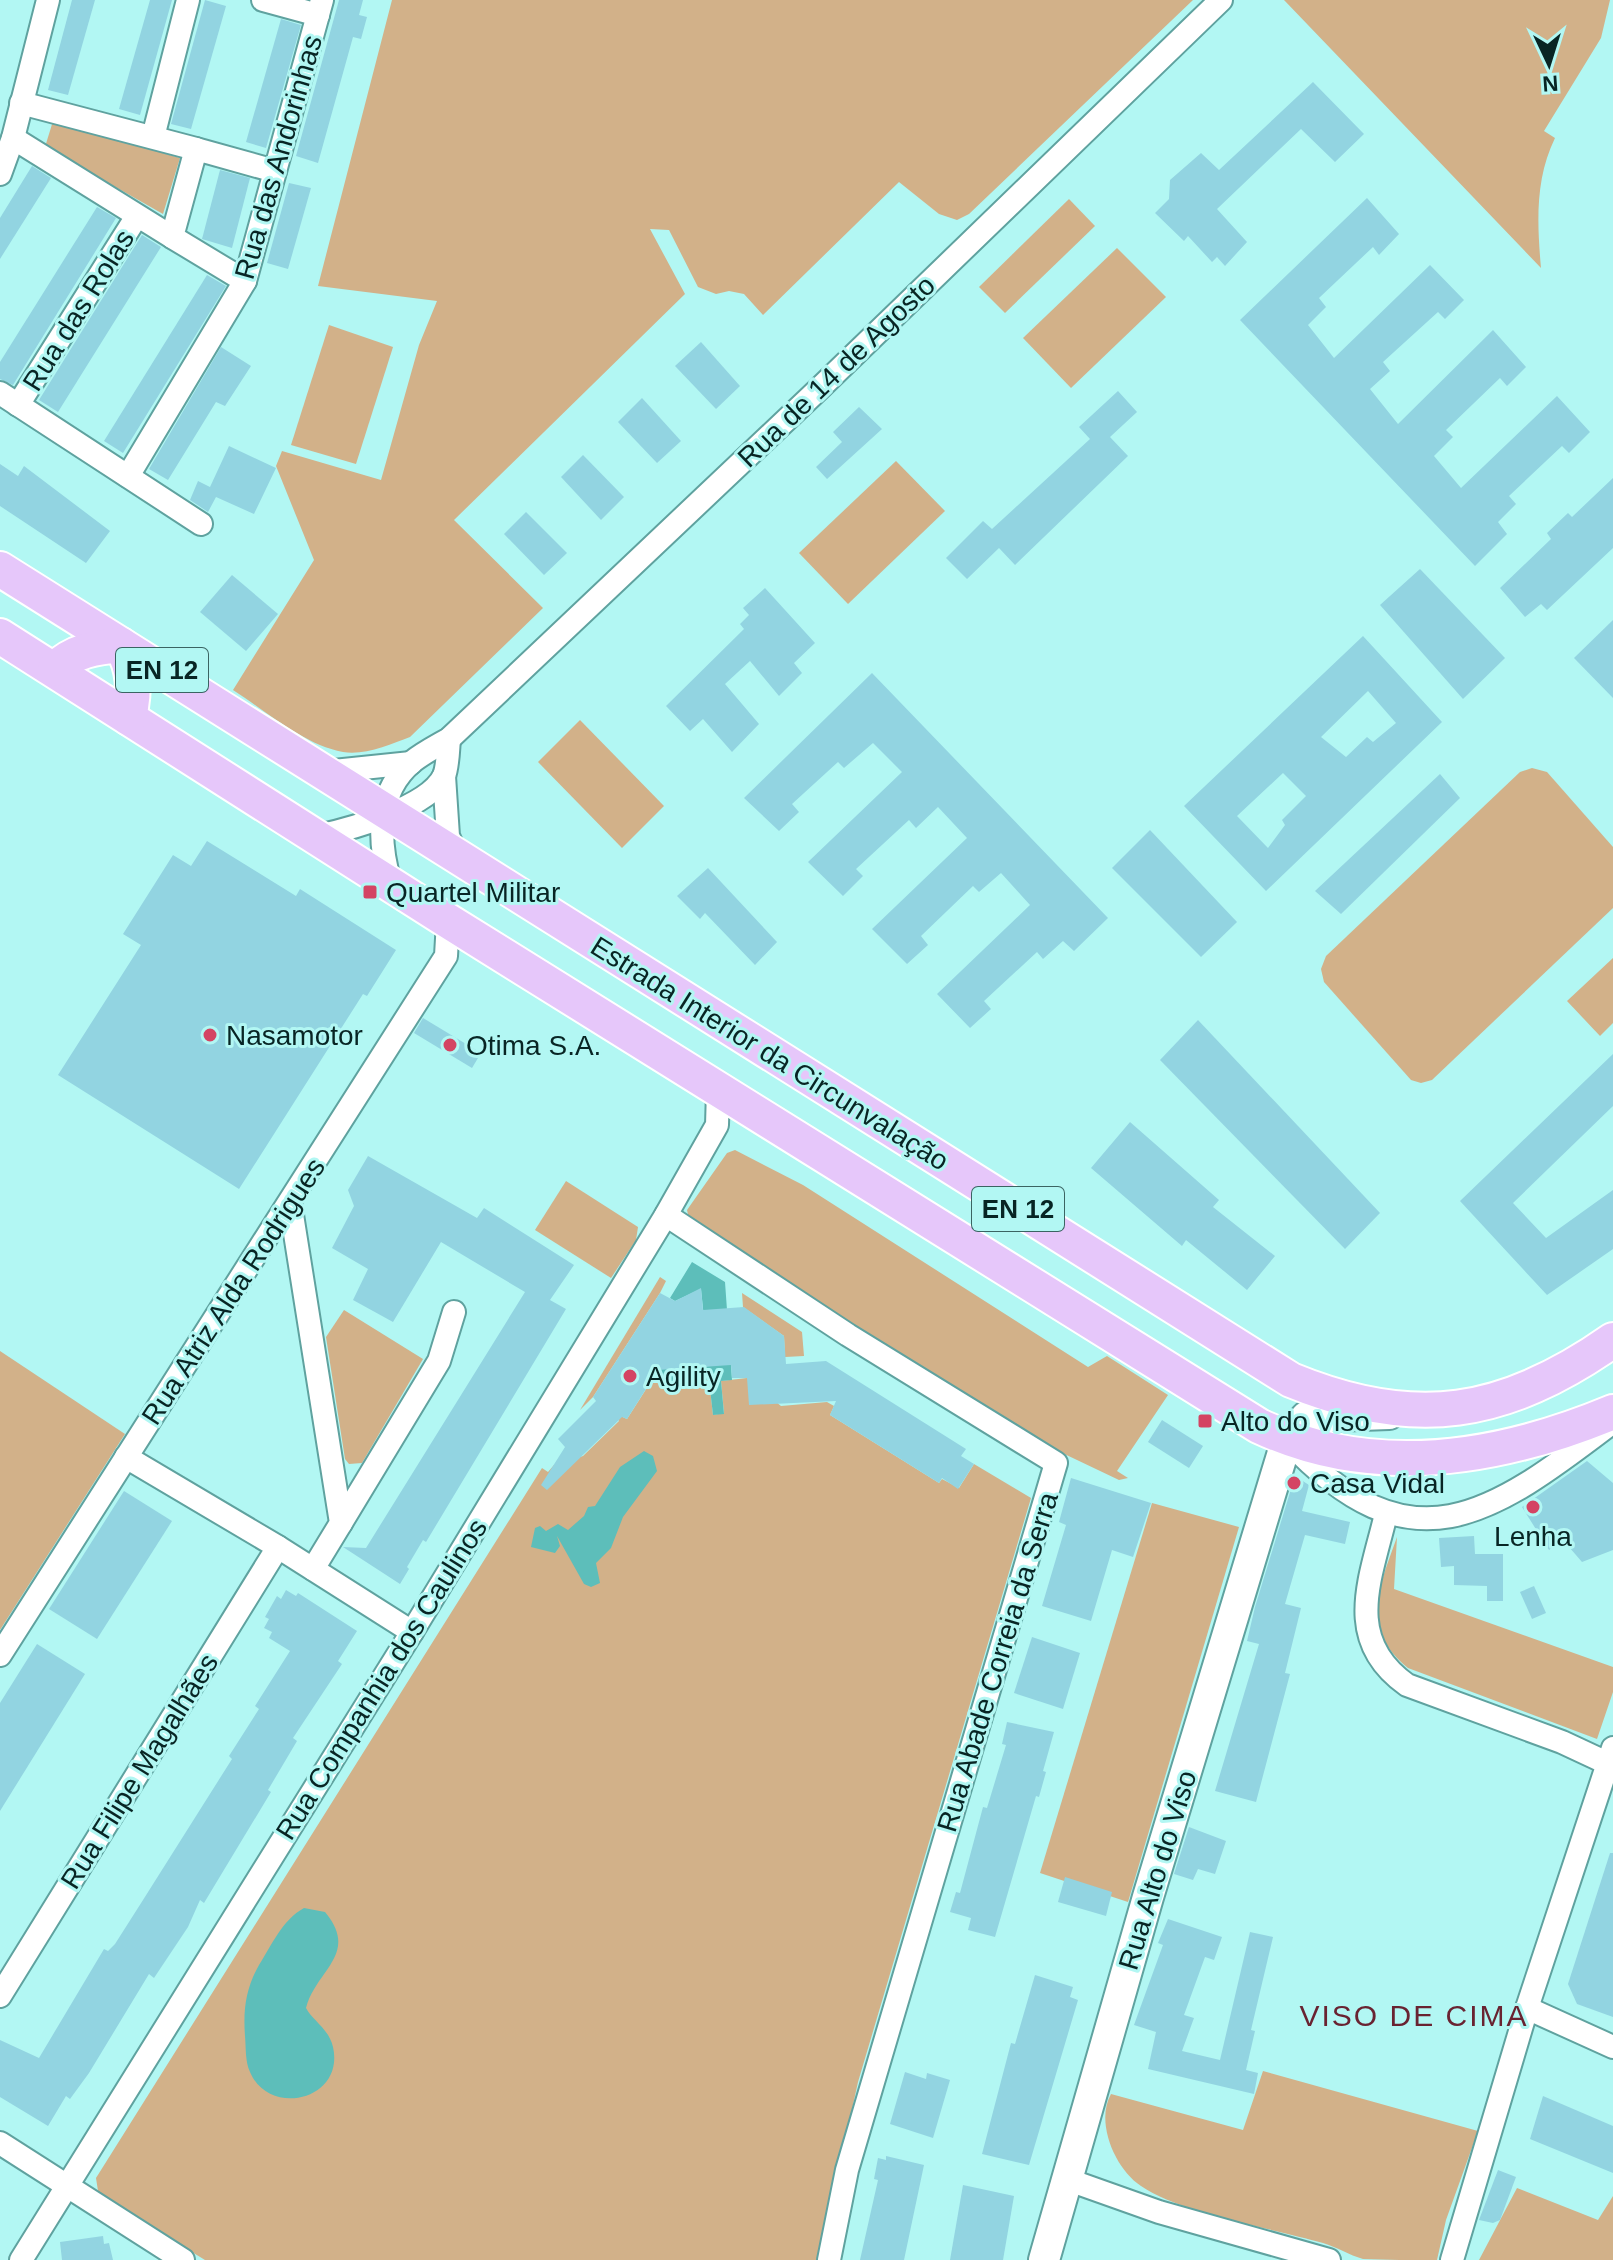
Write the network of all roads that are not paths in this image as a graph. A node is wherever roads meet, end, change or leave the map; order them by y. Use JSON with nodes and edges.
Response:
{"nodes":[{"id":1,"x":48,"y":0,"type":"edge"},
{"id":2,"x":188,"y":0,"type":"edge"},
{"id":3,"x":263,"y":0,"type":"edge"},
{"id":4,"x":1221,"y":0,"type":"edge"},
{"id":5,"x":320,"y":8,"type":"edge"},
{"id":6,"x":21,"y":103,"type":"junction"},
{"id":7,"x":153,"y":137,"type":"junction"},
{"id":8,"x":13,"y":138,"type":"junction"},
{"id":9,"x":196,"y":149,"type":"junction"},
{"id":10,"x":275,"y":171,"type":"junction"},
{"id":11,"x":0,"y":174,"type":"edge"},
{"id":12,"x":137,"y":216,"type":"junction"},
{"id":13,"x":172,"y":237,"type":"junction"},
{"id":14,"x":245,"y":281,"type":"junction"},
{"id":15,"x":9,"y":399,"type":"edge"},
{"id":16,"x":128,"y":476,"type":"junction"},
{"id":17,"x":201,"y":524,"type":"dead end"},
{"id":18,"x":0,"y":569,"type":"edge"},
{"id":19,"x":0,"y":636,"type":"edge"},
{"id":20,"x":121,"y":645,"type":"junction"},
{"id":21,"x":55,"y":669,"type":"junction"},
{"id":22,"x":129,"y":718,"type":"junction"},
{"id":23,"x":449,"y":739,"type":"junction"},
{"id":24,"x":411,"y":763,"type":"junction"},
{"id":25,"x":324,"y":772,"type":"junction"},
{"id":26,"x":444,"y":776,"type":"junction"},
{"id":27,"x":386,"y":813,"type":"junction"},
{"id":28,"x":318,"y":836,"type":"junction"},
{"id":29,"x":456,"y":854,"type":"junction"},
{"id":30,"x":390,"y":882,"type":"junction"},
{"id":31,"x":448,"y":921,"type":"junction"},
{"id":32,"x":718,"y":1090,"type":"junction"},
{"id":33,"x":290,"y":1202,"type":"junction"},
{"id":34,"x":666,"y":1215,"type":"junction"},
{"id":35,"x":454,"y":1312,"type":"dead end"},
{"id":36,"x":1613,"y":1340,"type":"edge"},
{"id":37,"x":1423,"y":1411,"type":"junction"},
{"id":38,"x":1613,"y":1412,"type":"edge"},
{"id":39,"x":1613,"y":1422,"type":"edge"},
{"id":40,"x":1287,"y":1439,"type":"junction"},
{"id":41,"x":126,"y":1457,"type":"junction"},
{"id":42,"x":1386,"y":1514,"type":"junction"},
{"id":43,"x":341,"y":1523,"type":"junction"},
{"id":44,"x":278,"y":1547,"type":"junction"},
{"id":45,"x":313,"y":1569,"type":"junction"},
{"id":46,"x":412,"y":1632,"type":"junction"},
{"id":47,"x":0,"y":1655,"type":"edge"},
{"id":48,"x":1610,"y":1756,"type":"edge"},
{"id":49,"x":0,"y":1996,"type":"edge"},
{"id":50,"x":1527,"y":2008,"type":"junction"},
{"id":51,"x":1613,"y":2047,"type":"edge"},
{"id":52,"x":0,"y":2143,"type":"edge"},
{"id":53,"x":1066,"y":2179,"type":"junction"},
{"id":54,"x":65,"y":2185,"type":"junction"},
{"id":55,"x":1302,"y":2256,"type":"edge"},
{"id":56,"x":21,"y":2260,"type":"edge"},
{"id":57,"x":183,"y":2260,"type":"edge"},
{"id":58,"x":829,"y":2260,"type":"edge"},
{"id":59,"x":1044,"y":2260,"type":"edge"},
{"id":60,"x":1329,"y":2260,"type":"edge"},
{"id":61,"x":1452,"y":2260,"type":"edge"}],
"edges":[{"from":1,"to":6,"type":"street"},
{"from":2,"to":7,"type":"street"},
{"from":3,"to":5,"type":"street"},
{"from":4,"to":23,"type":"street","name":"Rua de 14 de Agosto"},
{"from":5,"to":10,"type":"street","name":"Rua das Andorinhas"},
{"from":6,"to":7,"type":"street"},
{"from":6,"to":8,"type":"street"},
{"from":7,"to":9,"type":"street"},
{"from":8,"to":11,"type":"street"},
{"from":8,"to":12,"type":"street"},
{"from":9,"to":10,"type":"street"},
{"from":9,"to":13,"type":"street"},
{"from":10,"to":14,"type":"street","name":"Rua das Andorinhas"},
{"from":12,"to":13,"type":"street"},
{"from":12,"to":15,"type":"street","name":"Rua das Rolas"},
{"from":13,"to":14,"type":"street"},
{"from":14,"to":16,"type":"street","name":"Rua das Andorinhas"},
{"from":15,"to":16,"type":"street"},
{"from":16,"to":17,"type":"street"},
{"from":18,"to":20,"type":"main road","name":"Estrada Interior da Circunvalação","number":"EN 12"},
{"from":19,"to":21,"type":"main road","number":"EN 12"},
{"from":20,"to":21,"type":"main road"},
{"from":20,"to":22,"type":"main road"},
{"from":20,"to":25,"type":"main road","name":"Estrada Interior da Circunvalação","number":"EN 12"},
{"from":21,"to":22,"type":"main road","number":"EN 12"},
{"from":22,"to":28,"type":"main road","number":"EN 12"},
{"from":23,"to":24,"type":"street","name":"Rua de 14 de Agosto"},
{"from":23,"to":26,"type":"street"},
{"from":24,"to":25,"type":"street","name":"Rua de 14 de Agosto"},
{"from":24,"to":27,"type":"street","name":"Rua de 14 de Agosto"},
{"from":25,"to":27,"type":"main road","name":"Estrada Interior da Circunvalação","number":"EN 12"},
{"from":26,"to":27,"type":"street"},
{"from":26,"to":29,"type":"street"},
{"from":27,"to":28,"type":"street"},
{"from":27,"to":29,"type":"main road","name":"Estrada Interior da Circunvalação","number":"EN 12"},
{"from":27,"to":30,"type":"street","name":"Rua de 14 de Agosto"},
{"from":28,"to":30,"type":"main road","number":"EN 12"},
{"from":29,"to":37,"type":"main road","name":"Estrada Interior da Circunvalação","number":"EN 12"},
{"from":30,"to":31,"type":"main road","number":"EN 12"},
{"from":31,"to":32,"type":"main road","number":"EN 12"},
{"from":31,"to":33,"type":"street","name":"Rua Atriz Alda Rodrigues"},
{"from":32,"to":34,"type":"street","name":"Rua Companhia dos Caulinos"},
{"from":32,"to":40,"type":"main road","number":"EN 12"},
{"from":33,"to":41,"type":"street","name":"Rua Atriz Alda Rodrigues"},
{"from":33,"to":43,"type":"street"},
{"from":34,"to":46,"type":"street","name":"Rua Companhia dos Caulinos"},
{"from":34,"to":58,"type":"street","name":"Rua Abade Correia da Serra"},
{"from":35,"to":43,"type":"street"},
{"from":36,"to":37,"type":"main road","name":"Estrada Interior da Circunvalação","number":"EN 12"},
{"from":37,"to":40,"type":"main road"},
{"from":38,"to":40,"type":"main road","number":"EN 12"},
{"from":39,"to":42,"type":"street"},
{"from":40,"to":42,"type":"street"},
{"from":40,"to":53,"type":"main road","name":"Rua Alto do Viso"},
{"from":41,"to":44,"type":"street"},
{"from":41,"to":47,"type":"street","name":"Rua Atriz Alda Rodrigues"},
{"from":42,"to":48,"type":"street"},
{"from":43,"to":45,"type":"street"},
{"from":44,"to":45,"type":"street"},
{"from":44,"to":49,"type":"street","name":"Rua Filipe Magalhães"},
{"from":45,"to":46,"type":"street"},
{"from":46,"to":54,"type":"street","name":"Rua Companhia dos Caulinos"},
{"from":48,"to":50,"type":"street"},
{"from":50,"to":51,"type":"street"},
{"from":50,"to":61,"type":"street"},
{"from":52,"to":54,"type":"street"},
{"from":53,"to":55,"type":"street"},
{"from":53,"to":59,"type":"main road","name":"Rua Alto do Viso"},
{"from":54,"to":56,"type":"street","name":"Rua Companhia dos Caulinos"},
{"from":54,"to":57,"type":"street"},
{"from":55,"to":60,"type":"street"}]}
